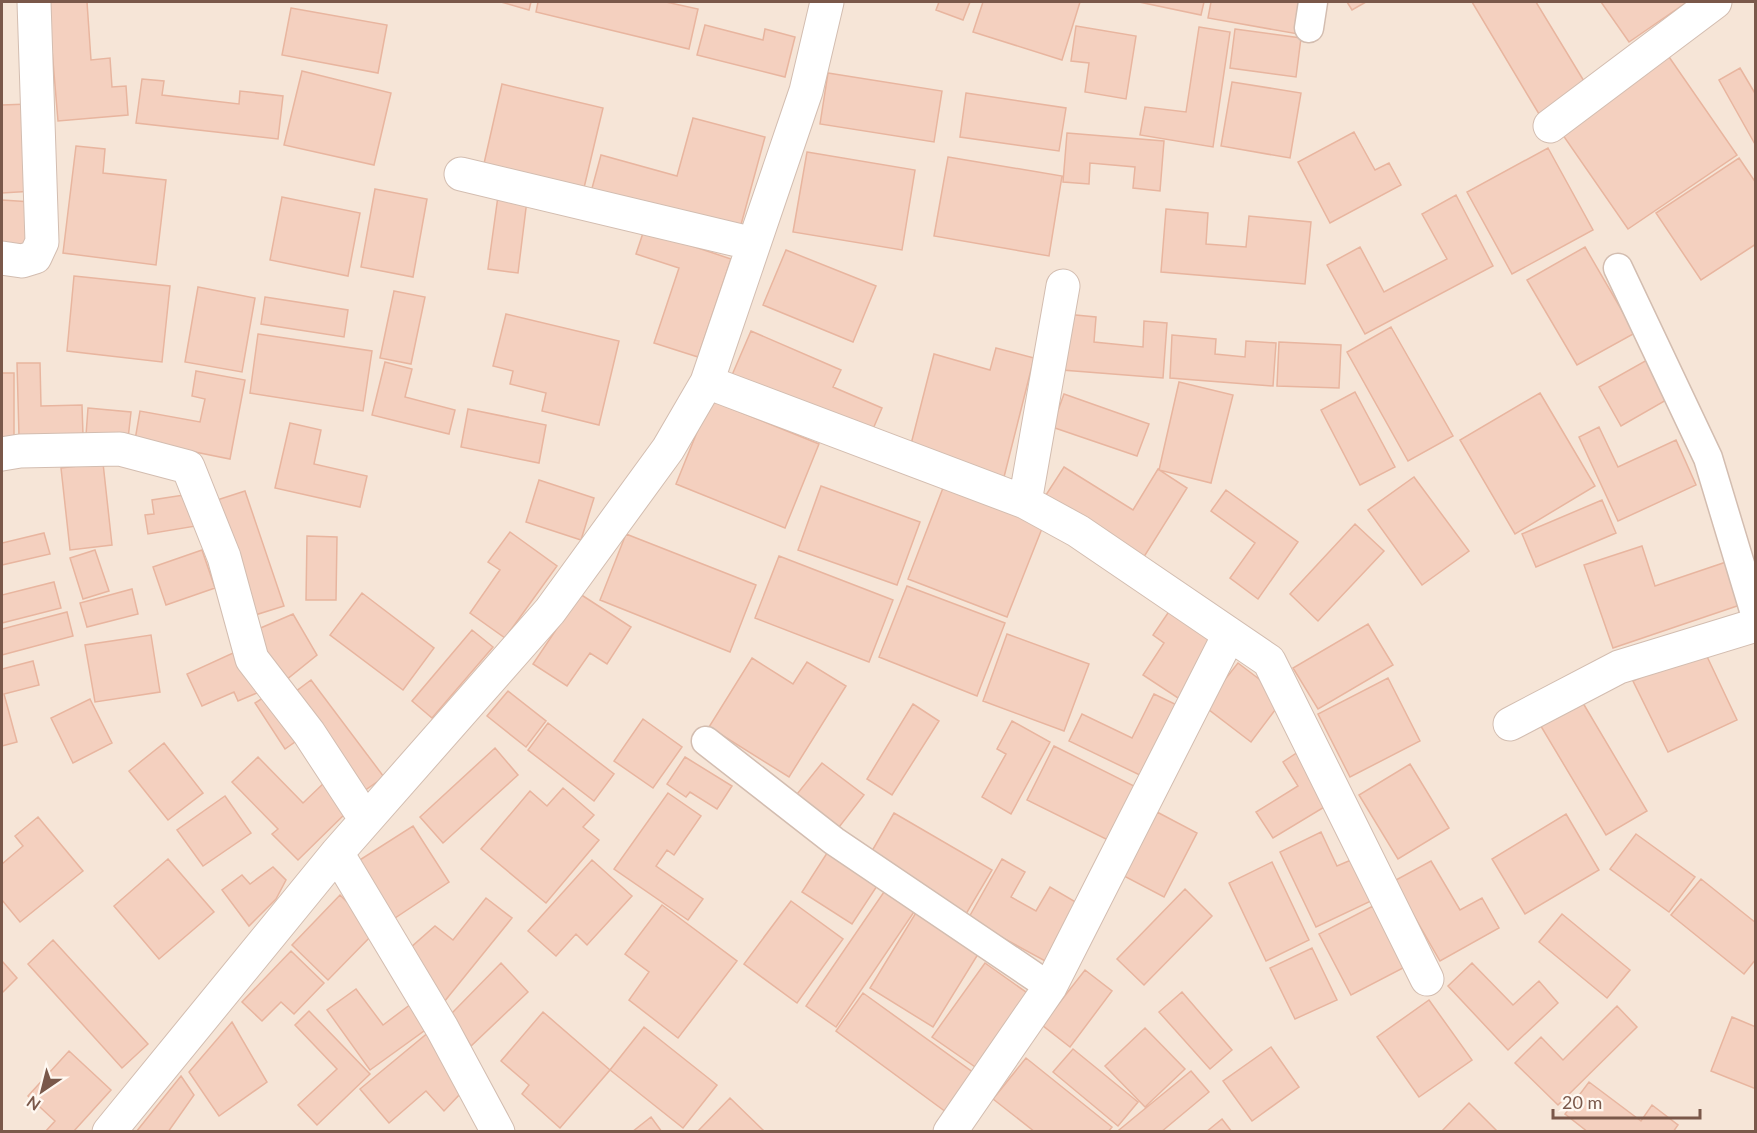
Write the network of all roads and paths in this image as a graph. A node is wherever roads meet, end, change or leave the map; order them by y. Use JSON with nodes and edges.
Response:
{"nodes":[{"id":1,"x":34,"y":2,"type":"edge"},
{"id":2,"x":827,"y":2,"type":"edge"},
{"id":3,"x":1715,"y":2,"type":"edge"},
{"id":4,"x":1550,"y":126,"type":"dead end"},
{"id":5,"x":461,"y":174,"type":"dead end"},
{"id":6,"x":754,"y":244,"type":"junction"},
{"id":7,"x":2,"y":258,"type":"edge"},
{"id":8,"x":1618,"y":268,"type":"dead end"},
{"id":9,"x":1063,"y":286,"type":"dead end"},
{"id":10,"x":707,"y":382,"type":"junction"},
{"id":11,"x":2,"y":454,"type":"edge"},
{"id":12,"x":1025,"y":502,"type":"junction"},
{"id":13,"x":1755,"y":617,"type":"edge"},
{"id":14,"x":1755,"y":625,"type":"edge"},
{"id":15,"x":1229,"y":635,"type":"junction"},
{"id":16,"x":1510,"y":724,"type":"dead end"},
{"id":17,"x":706,"y":741,"type":"dead end"},
{"id":18,"x":366,"y":820,"type":"junction"},
{"id":19,"x":337,"y":853,"type":"junction"},
{"id":20,"x":1427,"y":979,"type":"dead end"},
{"id":21,"x":1050,"y":987,"type":"junction"},
{"id":22,"x":109,"y":1131,"type":"edge"},
{"id":23,"x":498,"y":1131,"type":"edge"},
{"id":24,"x":950,"y":1131,"type":"edge"}],
"edges":[{"from":1,"to":7,"type":"street"},
{"from":2,"to":6,"type":"street"},
{"from":3,"to":4,"type":"street"},
{"from":5,"to":6,"type":"street"},
{"from":6,"to":10,"type":"street"},
{"from":8,"to":13,"type":"lane"},
{"from":9,"to":12,"type":"street"},
{"from":10,"to":12,"type":"street"},
{"from":10,"to":18,"type":"street"},
{"from":11,"to":18,"type":"street"},
{"from":12,"to":15,"type":"street"},
{"from":14,"to":16,"type":"street"},
{"from":15,"to":20,"type":"street"},
{"from":15,"to":21,"type":"street"},
{"from":17,"to":21,"type":"lane"},
{"from":18,"to":19,"type":"street"},
{"from":19,"to":22,"type":"street"},
{"from":19,"to":23,"type":"street"},
{"from":21,"to":24,"type":"street"}]}
